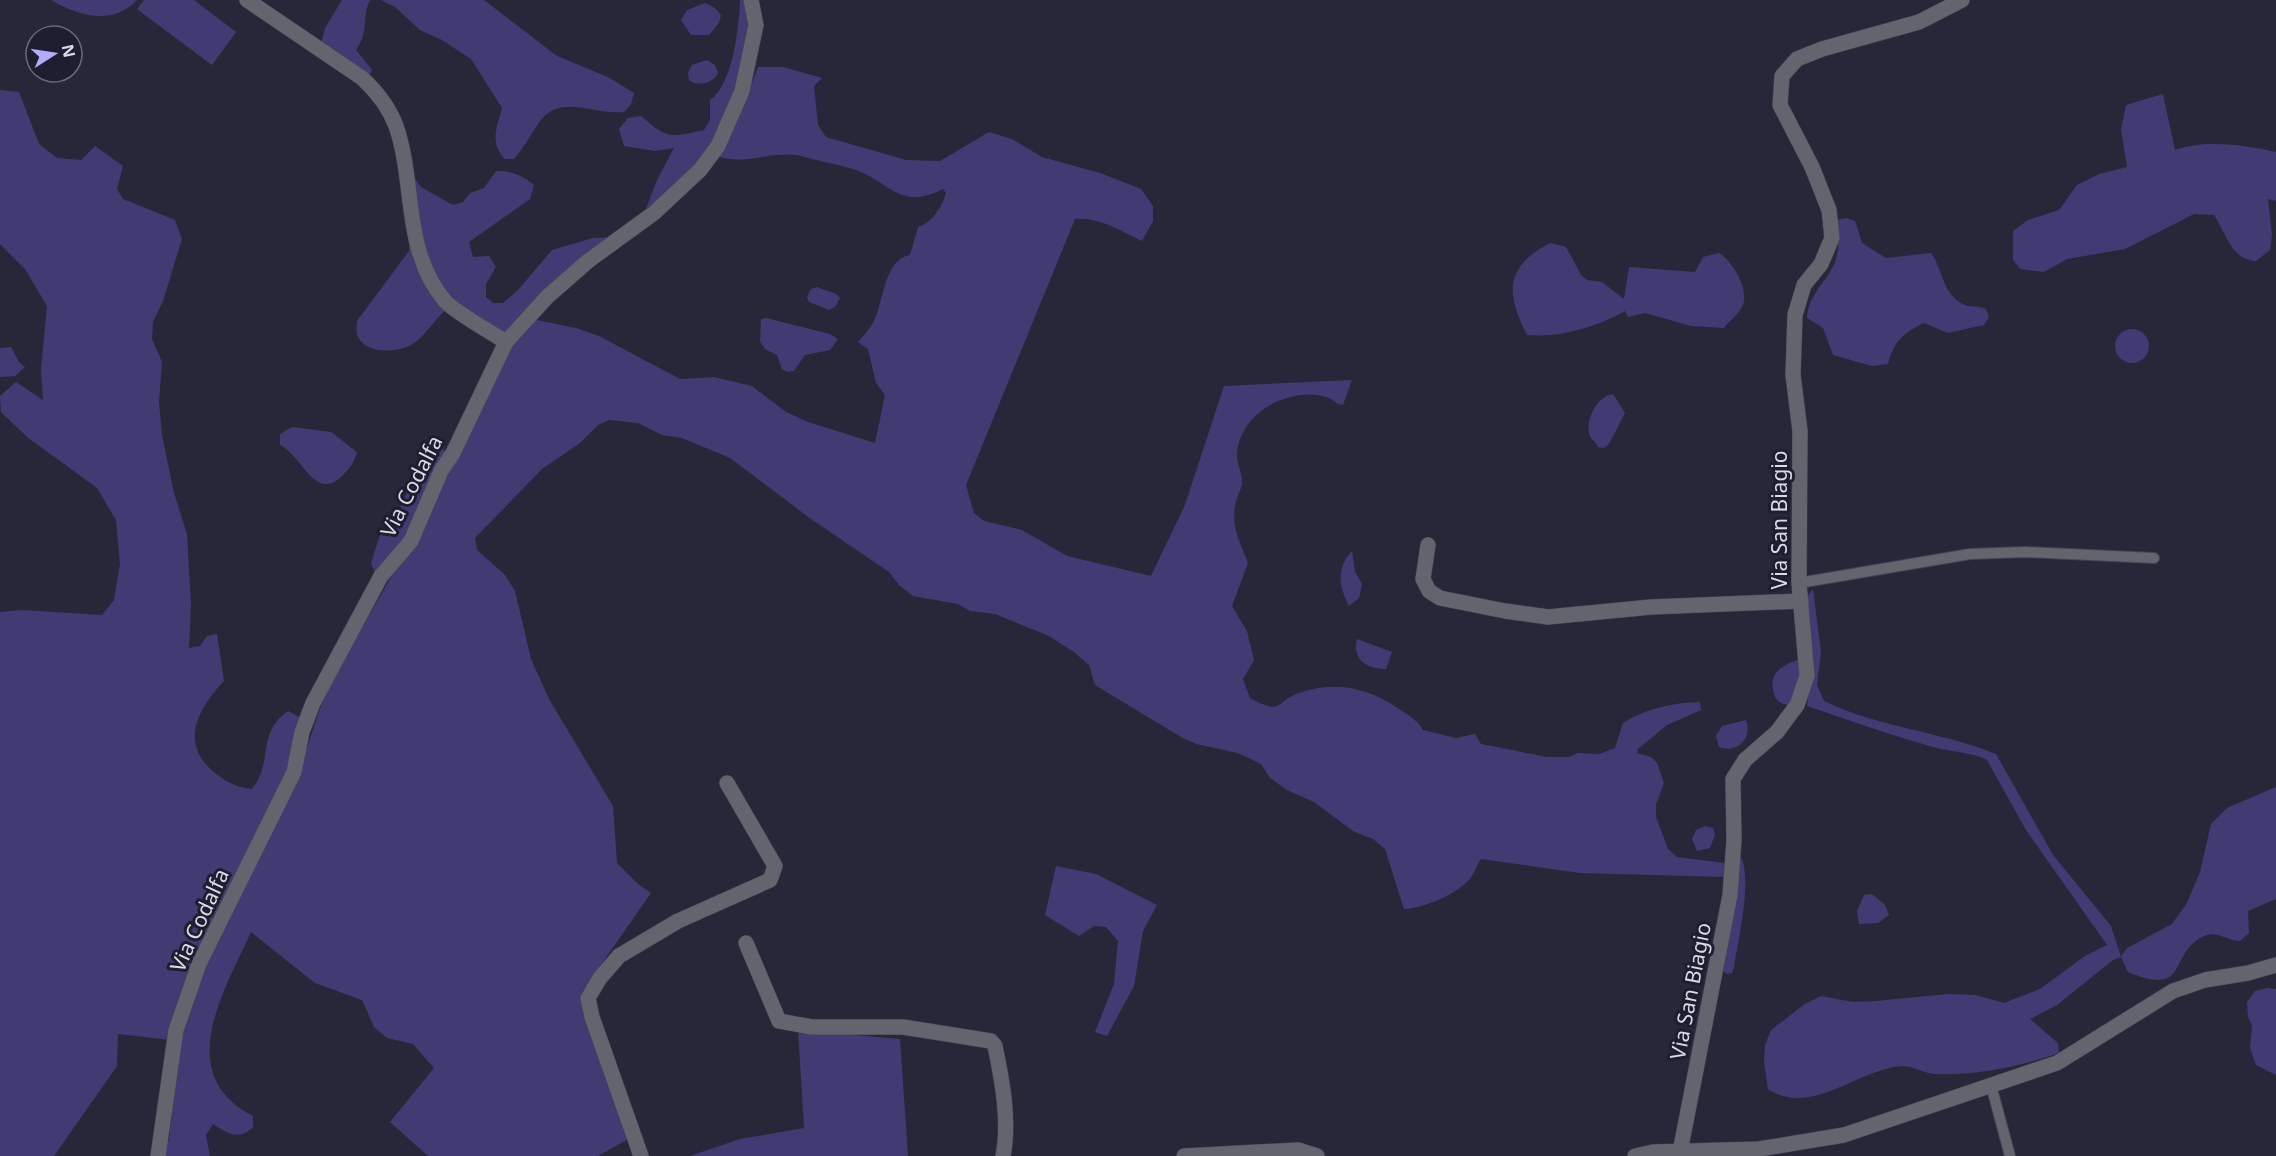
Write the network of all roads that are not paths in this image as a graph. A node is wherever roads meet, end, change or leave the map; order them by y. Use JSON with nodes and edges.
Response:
{"nodes":[{"id":1,"x":247,"y":0,"type":"edge"},
{"id":2,"x":751,"y":0,"type":"edge"},
{"id":3,"x":1962,"y":0,"type":"edge"},
{"id":4,"x":506,"y":342,"type":"junction"},
{"id":5,"x":1428,"y":545,"type":"dead end"},
{"id":6,"x":2154,"y":558,"type":"dead end"},
{"id":7,"x":1800,"y":583,"type":"junction"},
{"id":8,"x":1801,"y":601,"type":"junction"},
{"id":9,"x":727,"y":783,"type":"dead end"},
{"id":10,"x":746,"y":943,"type":"dead end"},
{"id":11,"x":2276,"y":965,"type":"edge"},
{"id":12,"x":1991,"y":1085,"type":"junction"},
{"id":13,"x":1682,"y":1154,"type":"edge"},
{"id":14,"x":158,"y":1156,"type":"edge"},
{"id":15,"x":641,"y":1156,"type":"edge"},
{"id":16,"x":1003,"y":1156,"type":"edge"},
{"id":17,"x":1184,"y":1156,"type":"edge"},
{"id":18,"x":1317,"y":1156,"type":"edge"},
{"id":19,"x":1635,"y":1156,"type":"edge"},
{"id":20,"x":2010,"y":1156,"type":"edge"}],
"edges":[{"from":1,"to":4,"type":"street"},
{"from":2,"to":4,"type":"street","name":"Via Codalfa"},
{"from":3,"to":7,"type":"street","name":"Via San Biagio"},
{"from":4,"to":14,"type":"street","name":"Via Codalfa"},
{"from":5,"to":8,"type":"street"},
{"from":6,"to":7,"type":"lane"},
{"from":7,"to":8,"type":"street","name":"Via San Biagio"},
{"from":8,"to":13,"type":"street","name":"Via San Biagio"},
{"from":9,"to":15,"type":"street"},
{"from":10,"to":16,"type":"street"},
{"from":11,"to":12,"type":"street"},
{"from":12,"to":13,"type":"street"},
{"from":12,"to":20,"type":"lane"},
{"from":13,"to":19,"type":"street"},
{"from":17,"to":18,"type":"street"}]}
